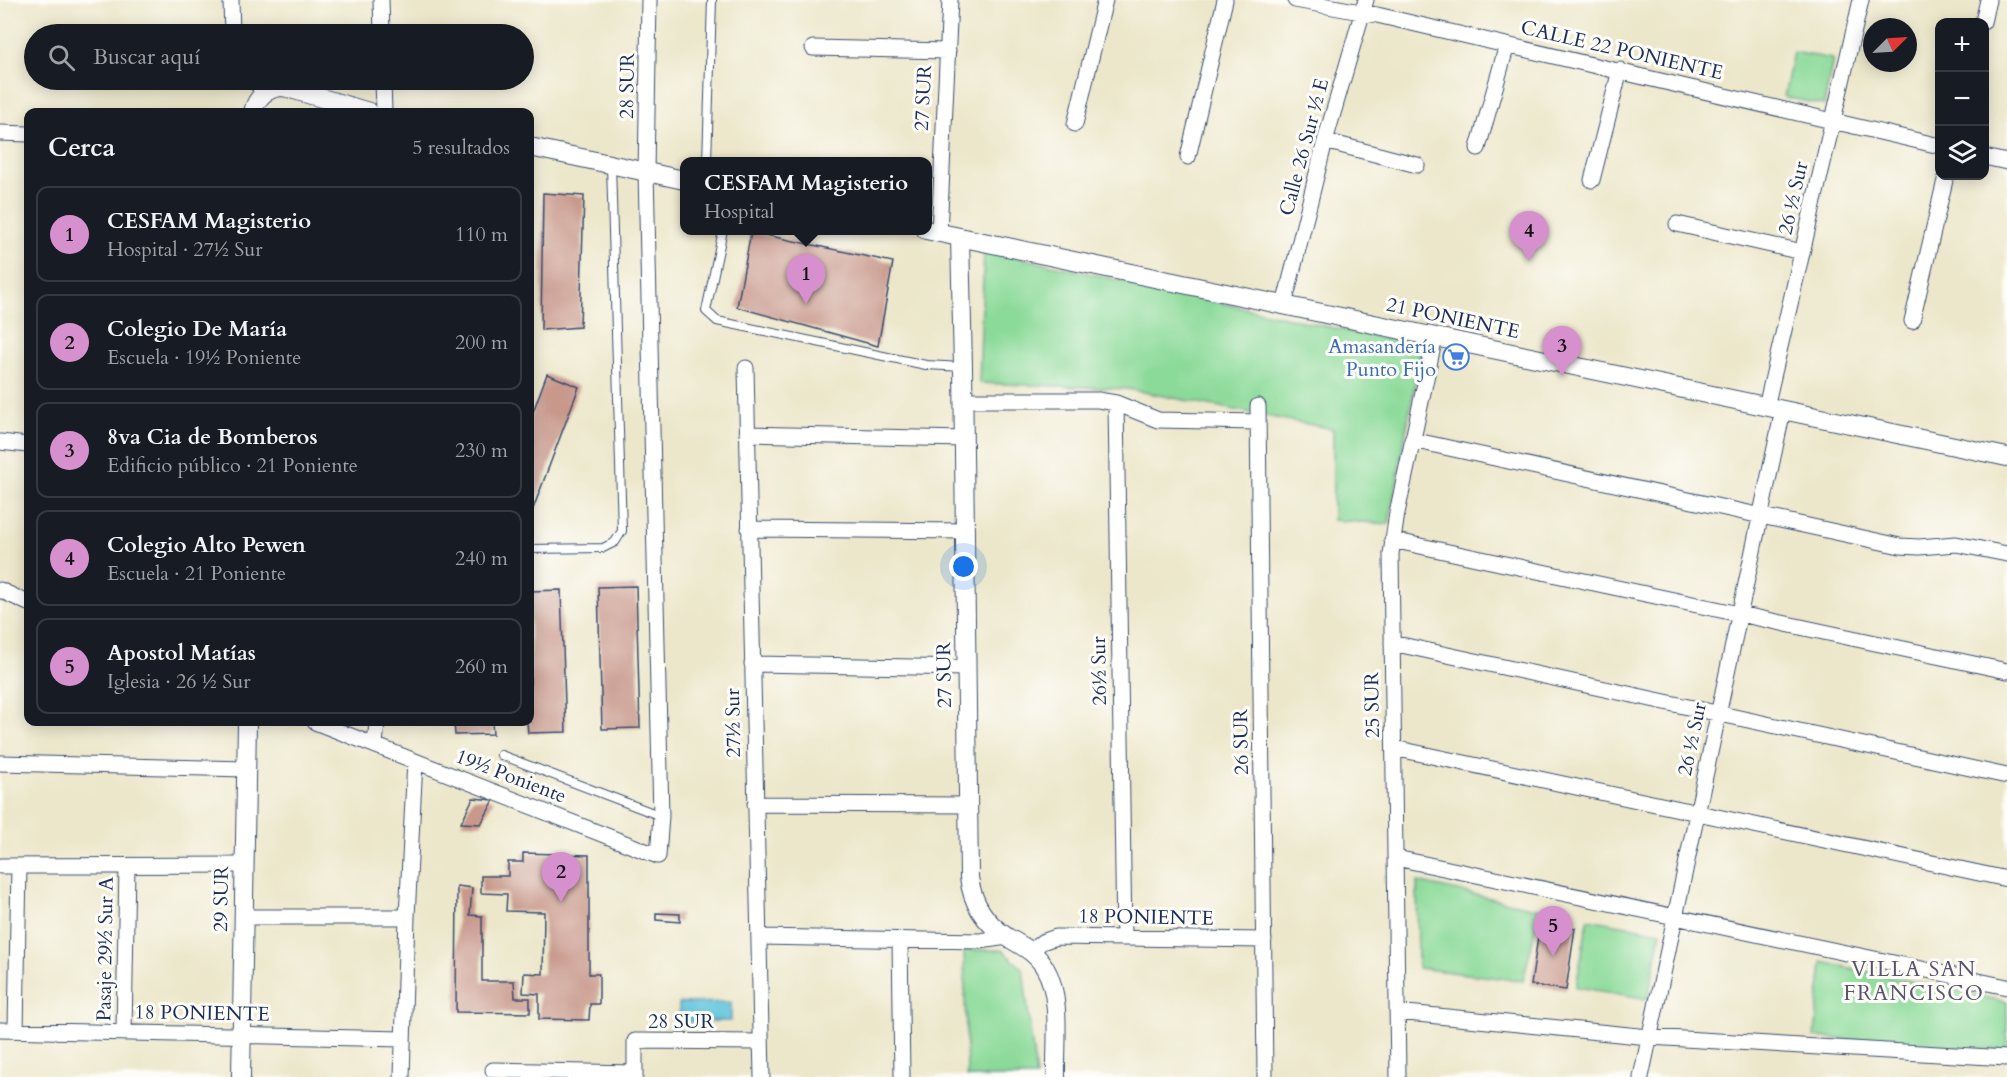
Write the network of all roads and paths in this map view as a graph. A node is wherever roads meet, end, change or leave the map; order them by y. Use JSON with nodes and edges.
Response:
{"nodes":[{"id":1,"x":231,"y":0,"type":"edge"},
{"id":2,"x":381,"y":0,"type":"edge"},
{"id":3,"x":649,"y":0,"type":"edge"},
{"id":4,"x":712,"y":0,"type":"edge"},
{"id":5,"x":950,"y":0,"type":"edge"},
{"id":6,"x":1105,"y":0,"type":"edge"},
{"id":7,"x":1226,"y":0,"type":"edge"},
{"id":8,"x":1295,"y":0,"type":"edge"},
{"id":9,"x":1861,"y":0,"type":"edge"},
{"id":10,"x":1988,"y":0,"type":"edge"},
{"id":11,"x":1365,"y":7,"type":"edge"},
{"id":12,"x":1984,"y":18,"type":"edge"},
{"id":13,"x":232,"y":24,"type":"edge"},
{"id":14,"x":382,"y":24,"type":"edge"},
{"id":15,"x":1507,"y":45,"type":"junction"},
{"id":16,"x":813,"y":48,"type":"dead end"},
{"id":17,"x":948,"y":51,"type":"junction"},
{"id":18,"x":1620,"y":70,"type":"junction"},
{"id":19,"x":258,"y":90,"type":"edge"},
{"id":20,"x":294,"y":90,"type":"edge"},
{"id":21,"x":383,"y":90,"type":"edge"},
{"id":22,"x":254,"y":108,"type":"edge"},
{"id":23,"x":355,"y":108,"type":"edge"},
{"id":24,"x":384,"y":108,"type":"edge"},
{"id":25,"x":1833,"y":120,"type":"junction"},
{"id":26,"x":1075,"y":124,"type":"dead end"},
{"id":27,"x":0,"y":134,"type":"edge"},
{"id":28,"x":24,"y":134,"type":"edge"},
{"id":29,"x":1326,"y":141,"type":"junction"},
{"id":30,"x":1935,"y":145,"type":"edge"},
{"id":31,"x":534,"y":148,"type":"edge"},
{"id":32,"x":1478,"y":148,"type":"dead end"},
{"id":33,"x":707,"y":157,"type":"edge"},
{"id":34,"x":1188,"y":157,"type":"dead end"},
{"id":35,"x":1989,"y":158,"type":"edge"},
{"id":36,"x":2007,"y":162,"type":"edge"},
{"id":37,"x":611,"y":165,"type":"junction"},
{"id":38,"x":1417,"y":165,"type":"dead end"},
{"id":39,"x":646,"y":172,"type":"junction"},
{"id":40,"x":680,"y":179,"type":"edge"},
{"id":41,"x":1592,"y":180,"type":"dead end"},
{"id":42,"x":1945,"y":180,"type":"edge"},
{"id":43,"x":1677,"y":224,"type":"dead end"},
{"id":44,"x":932,"y":232,"type":"edge"},
{"id":45,"x":722,"y":235,"type":"edge"},
{"id":46,"x":960,"y":238,"type":"junction"},
{"id":47,"x":1802,"y":252,"type":"junction"},
{"id":48,"x":1284,"y":305,"type":"junction"},
{"id":49,"x":1912,"y":321,"type":"dead end"},
{"id":50,"x":1435,"y":337,"type":"junction"},
{"id":51,"x":963,"y":367,"type":"junction"},
{"id":52,"x":746,"y":368,"type":"dead end"},
{"id":53,"x":964,"y":399,"type":"junction"},
{"id":54,"x":1116,"y":404,"type":"junction"},
{"id":55,"x":1258,"y":406,"type":"dead end"},
{"id":56,"x":1775,"y":408,"type":"junction"},
{"id":57,"x":1258,"y":422,"type":"junction"},
{"id":58,"x":747,"y":434,"type":"junction"},
{"id":59,"x":964,"y":439,"type":"junction"},
{"id":60,"x":1413,"y":440,"type":"junction"},
{"id":61,"x":0,"y":442,"type":"edge"},
{"id":62,"x":24,"y":445,"type":"edge"},
{"id":63,"x":2007,"y":457,"type":"edge"},
{"id":64,"x":1761,"y":515,"type":"junction"},
{"id":65,"x":749,"y":529,"type":"junction"},
{"id":66,"x":965,"y":531,"type":"junction"},
{"id":67,"x":1392,"y":540,"type":"junction"},
{"id":68,"x":534,"y":549,"type":"edge"},
{"id":69,"x":2007,"y":554,"type":"edge"},
{"id":70,"x":0,"y":590,"type":"edge"},
{"id":71,"x":24,"y":601,"type":"edge"},
{"id":72,"x":1740,"y":615,"type":"junction"},
{"id":73,"x":1392,"y":643,"type":"junction"},
{"id":74,"x":752,"y":664,"type":"junction"},
{"id":75,"x":966,"y":668,"type":"junction"},
{"id":76,"x":2007,"y":671,"type":"edge"},
{"id":77,"x":1719,"y":714,"type":"junction"},
{"id":78,"x":247,"y":726,"type":"edge"},
{"id":79,"x":325,"y":726,"type":"edge"},
{"id":80,"x":376,"y":726,"type":"edge"},
{"id":81,"x":375,"y":745,"type":"junction"},
{"id":82,"x":1394,"y":748,"type":"junction"},
{"id":83,"x":501,"y":755,"type":"dead end"},
{"id":84,"x":415,"y":761,"type":"junction"},
{"id":85,"x":0,"y":764,"type":"edge"},
{"id":86,"x":246,"y":769,"type":"junction"},
{"id":87,"x":2007,"y":776,"type":"edge"},
{"id":88,"x":755,"y":804,"type":"junction"},
{"id":89,"x":968,"y":805,"type":"junction"},
{"id":90,"x":1697,"y":813,"type":"junction"},
{"id":91,"x":661,"y":816,"type":"junction"},
{"id":92,"x":658,"y":856,"type":"joint"},
{"id":93,"x":1396,"y":858,"type":"junction"},
{"id":94,"x":244,"y":865,"type":"junction"},
{"id":95,"x":0,"y":866,"type":"edge"},
{"id":96,"x":19,"y":866,"type":"junction"},
{"id":97,"x":127,"y":866,"type":"junction"},
{"id":98,"x":2007,"y":879,"type":"edge"},
{"id":99,"x":243,"y":917,"type":"junction"},
{"id":100,"x":407,"y":918,"type":"junction"},
{"id":101,"x":1675,"y":918,"type":"junction"},
{"id":102,"x":759,"y":937,"type":"junction"},
{"id":103,"x":1007,"y":937,"type":"junction"},
{"id":104,"x":1124,"y":938,"type":"junction"},
{"id":105,"x":900,"y":940,"type":"junction"},
{"id":106,"x":1264,"y":940,"type":"junction"},
{"id":107,"x":1031,"y":951,"type":"junction"},
{"id":108,"x":2007,"y":987,"type":"edge"},
{"id":109,"x":1397,"y":1012,"type":"junction"},
{"id":110,"x":0,"y":1030,"type":"edge"},
{"id":111,"x":16,"y":1030,"type":"junction"},
{"id":112,"x":124,"y":1032,"type":"junction"},
{"id":113,"x":242,"y":1035,"type":"junction"},
{"id":114,"x":1649,"y":1037,"type":"junction"},
{"id":115,"x":403,"y":1039,"type":"junction"},
{"id":116,"x":761,"y":1042,"type":"junction"},
{"id":117,"x":2007,"y":1058,"type":"edge"},
{"id":118,"x":502,"y":1072,"type":"edge"},
{"id":119,"x":635,"y":1075,"type":"edge"},
{"id":120,"x":241,"y":1077,"type":"edge"},
{"id":121,"x":402,"y":1077,"type":"edge"},
{"id":122,"x":762,"y":1077,"type":"edge"},
{"id":123,"x":902,"y":1077,"type":"edge"},
{"id":124,"x":1056,"y":1077,"type":"edge"},
{"id":125,"x":1265,"y":1077,"type":"edge"},
{"id":126,"x":1398,"y":1077,"type":"edge"},
{"id":127,"x":1641,"y":1077,"type":"edge"}],
"edges":[{"from":1,"to":13,"type":"street"},
{"from":2,"to":14,"type":"street"},
{"from":3,"to":39,"type":"street","name":"28 SUR"},
{"from":4,"to":33,"type":"lane"},
{"from":5,"to":17,"type":"street","name":"27 SUR"},
{"from":6,"to":26,"type":"street"},
{"from":7,"to":34,"type":"street"},
{"from":8,"to":11,"type":"street","name":"CALLE 22 PONIENTE"},
{"from":9,"to":25,"type":"street","name":"26 ½ Sur"},
{"from":10,"to":12,"type":"street"},
{"from":11,"to":15,"type":"street","name":"CALLE 22 PONIENTE"},
{"from":11,"to":29,"type":"street","name":"Calle 26 Sur ½ E"},
{"from":15,"to":18,"type":"street","name":"CALLE 22 PONIENTE"},
{"from":15,"to":32,"type":"street"},
{"from":16,"to":17,"type":"street"},
{"from":17,"to":44,"type":"street","name":"27 SUR"},
{"from":18,"to":25,"type":"street","name":"CALLE 22 PONIENTE"},
{"from":18,"to":41,"type":"street"},
{"from":19,"to":22,"type":"street"},
{"from":20,"to":23,"type":"street"},
{"from":21,"to":24,"type":"street"},
{"from":25,"to":30,"type":"street","name":"CALLE 22 PONIENTE"},
{"from":25,"to":47,"type":"street","name":"26 ½ Sur"},
{"from":27,"to":28,"type":"street"},
{"from":29,"to":38,"type":"street"},
{"from":29,"to":48,"type":"street","name":"Calle 26 Sur ½ E"},
{"from":31,"to":37,"type":"street"},
{"from":35,"to":36,"type":"street"},
{"from":37,"to":39,"type":"street"},
{"from":37,"to":68,"type":"lane"},
{"from":39,"to":40,"type":"street"},
{"from":39,"to":91,"type":"street","name":"28 SUR"},
{"from":42,"to":49,"type":"street"},
{"from":43,"to":47,"type":"street"},
{"from":44,"to":46,"type":"street","name":"21 PONIENTE"},
{"from":45,"to":51,"type":"lane"},
{"from":46,"to":48,"type":"street","name":"21 PONIENTE"},
{"from":46,"to":51,"type":"street","name":"27 SUR"},
{"from":47,"to":56,"type":"street","name":"26 ½ Sur"},
{"from":48,"to":50,"type":"street","name":"21 PONIENTE"},
{"from":50,"to":56,"type":"street","name":"21 PONIENTE"},
{"from":50,"to":60,"type":"street","name":"25 SUR"},
{"from":51,"to":53,"type":"street","name":"27 SUR"},
{"from":52,"to":58,"type":"street","name":"27½ Sur"},
{"from":53,"to":54,"type":"street"},
{"from":53,"to":59,"type":"street","name":"27 SUR"},
{"from":54,"to":57,"type":"street"},
{"from":54,"to":104,"type":"street","name":"26½ Sur"},
{"from":55,"to":57,"type":"street","name":"26 SUR"},
{"from":56,"to":63,"type":"street","name":"21 PONIENTE"},
{"from":56,"to":64,"type":"street","name":"26 ½ Sur"},
{"from":57,"to":106,"type":"street","name":"26 SUR"},
{"from":58,"to":59,"type":"street"},
{"from":58,"to":65,"type":"street","name":"27½ Sur"},
{"from":59,"to":66,"type":"street","name":"27 SUR"},
{"from":60,"to":64,"type":"street"},
{"from":60,"to":67,"type":"street","name":"25 SUR"},
{"from":61,"to":62,"type":"street"},
{"from":64,"to":69,"type":"street"},
{"from":64,"to":72,"type":"street","name":"26 ½ Sur"},
{"from":65,"to":66,"type":"street"},
{"from":65,"to":74,"type":"street","name":"27½ Sur"},
{"from":66,"to":75,"type":"street","name":"27 SUR"},
{"from":67,"to":72,"type":"street"},
{"from":67,"to":73,"type":"street","name":"25 SUR"},
{"from":70,"to":71,"type":"street"},
{"from":72,"to":76,"type":"street"},
{"from":72,"to":77,"type":"street","name":"26 ½ Sur"},
{"from":73,"to":77,"type":"street"},
{"from":73,"to":82,"type":"street","name":"25 SUR"},
{"from":74,"to":75,"type":"street"},
{"from":74,"to":88,"type":"street","name":"27½ Sur"},
{"from":75,"to":89,"type":"street","name":"27 SUR"},
{"from":77,"to":87,"type":"street"},
{"from":77,"to":90,"type":"street","name":"26 ½ Sur"},
{"from":78,"to":86,"type":"street","name":"29 SUR"},
{"from":79,"to":81,"type":"street","name":"19½ Poniente"},
{"from":80,"to":81,"type":"street"},
{"from":81,"to":84,"type":"street","name":"19½ Poniente"},
{"from":82,"to":90,"type":"street"},
{"from":82,"to":93,"type":"street","name":"25 SUR"},
{"from":83,"to":91,"type":"lane"},
{"from":84,"to":92,"type":"street","name":"19½ Poniente"},
{"from":84,"to":100,"type":"street"},
{"from":85,"to":86,"type":"street"},
{"from":86,"to":94,"type":"street","name":"29 SUR"},
{"from":88,"to":89,"type":"street"},
{"from":88,"to":102,"type":"street","name":"27½ Sur"},
{"from":89,"to":103,"type":"street","name":"27 SUR"},
{"from":90,"to":98,"type":"street"},
{"from":90,"to":101,"type":"street","name":"26 ½ Sur"},
{"from":91,"to":92,"type":"street","name":"28 SUR"},
{"from":93,"to":101,"type":"street"},
{"from":93,"to":109,"type":"street","name":"25 SUR"},
{"from":94,"to":97,"type":"street"},
{"from":94,"to":99,"type":"street","name":"29 SUR"},
{"from":95,"to":96,"type":"street"},
{"from":96,"to":97,"type":"street"},
{"from":96,"to":111,"type":"street"},
{"from":97,"to":112,"type":"street","name":"Pasaje 29½ Sur A"},
{"from":99,"to":100,"type":"street"},
{"from":99,"to":113,"type":"street","name":"29 SUR"},
{"from":100,"to":115,"type":"street"},
{"from":101,"to":108,"type":"street"},
{"from":101,"to":114,"type":"street","name":"26 ½ Sur"},
{"from":102,"to":105,"type":"street"},
{"from":102,"to":116,"type":"street","name":"27½ Sur"},
{"from":103,"to":105,"type":"street"},
{"from":103,"to":107,"type":"street","name":"27 SUR"},
{"from":104,"to":106,"type":"street","name":"18 PONIENTE"},
{"from":104,"to":107,"type":"street","name":"18 PONIENTE"},
{"from":105,"to":123,"type":"street"},
{"from":106,"to":125,"type":"street","name":"26 SUR"},
{"from":107,"to":124,"type":"street","name":"27 SUR"},
{"from":109,"to":114,"type":"street"},
{"from":109,"to":126,"type":"street","name":"25 SUR"},
{"from":110,"to":111,"type":"street","name":"18 PONIENTE"},
{"from":111,"to":112,"type":"street","name":"18 PONIENTE"},
{"from":112,"to":113,"type":"street","name":"18 PONIENTE"},
{"from":113,"to":115,"type":"street","name":"18 PONIENTE"},
{"from":113,"to":120,"type":"street","name":"29 SUR"},
{"from":114,"to":117,"type":"street"},
{"from":114,"to":127,"type":"street","name":"26 ½ Sur"},
{"from":115,"to":121,"type":"street"},
{"from":116,"to":119,"type":"street","name":"28 SUR"},
{"from":116,"to":122,"type":"street","name":"27½ Sur"},
{"from":118,"to":119,"type":"street"}]}
